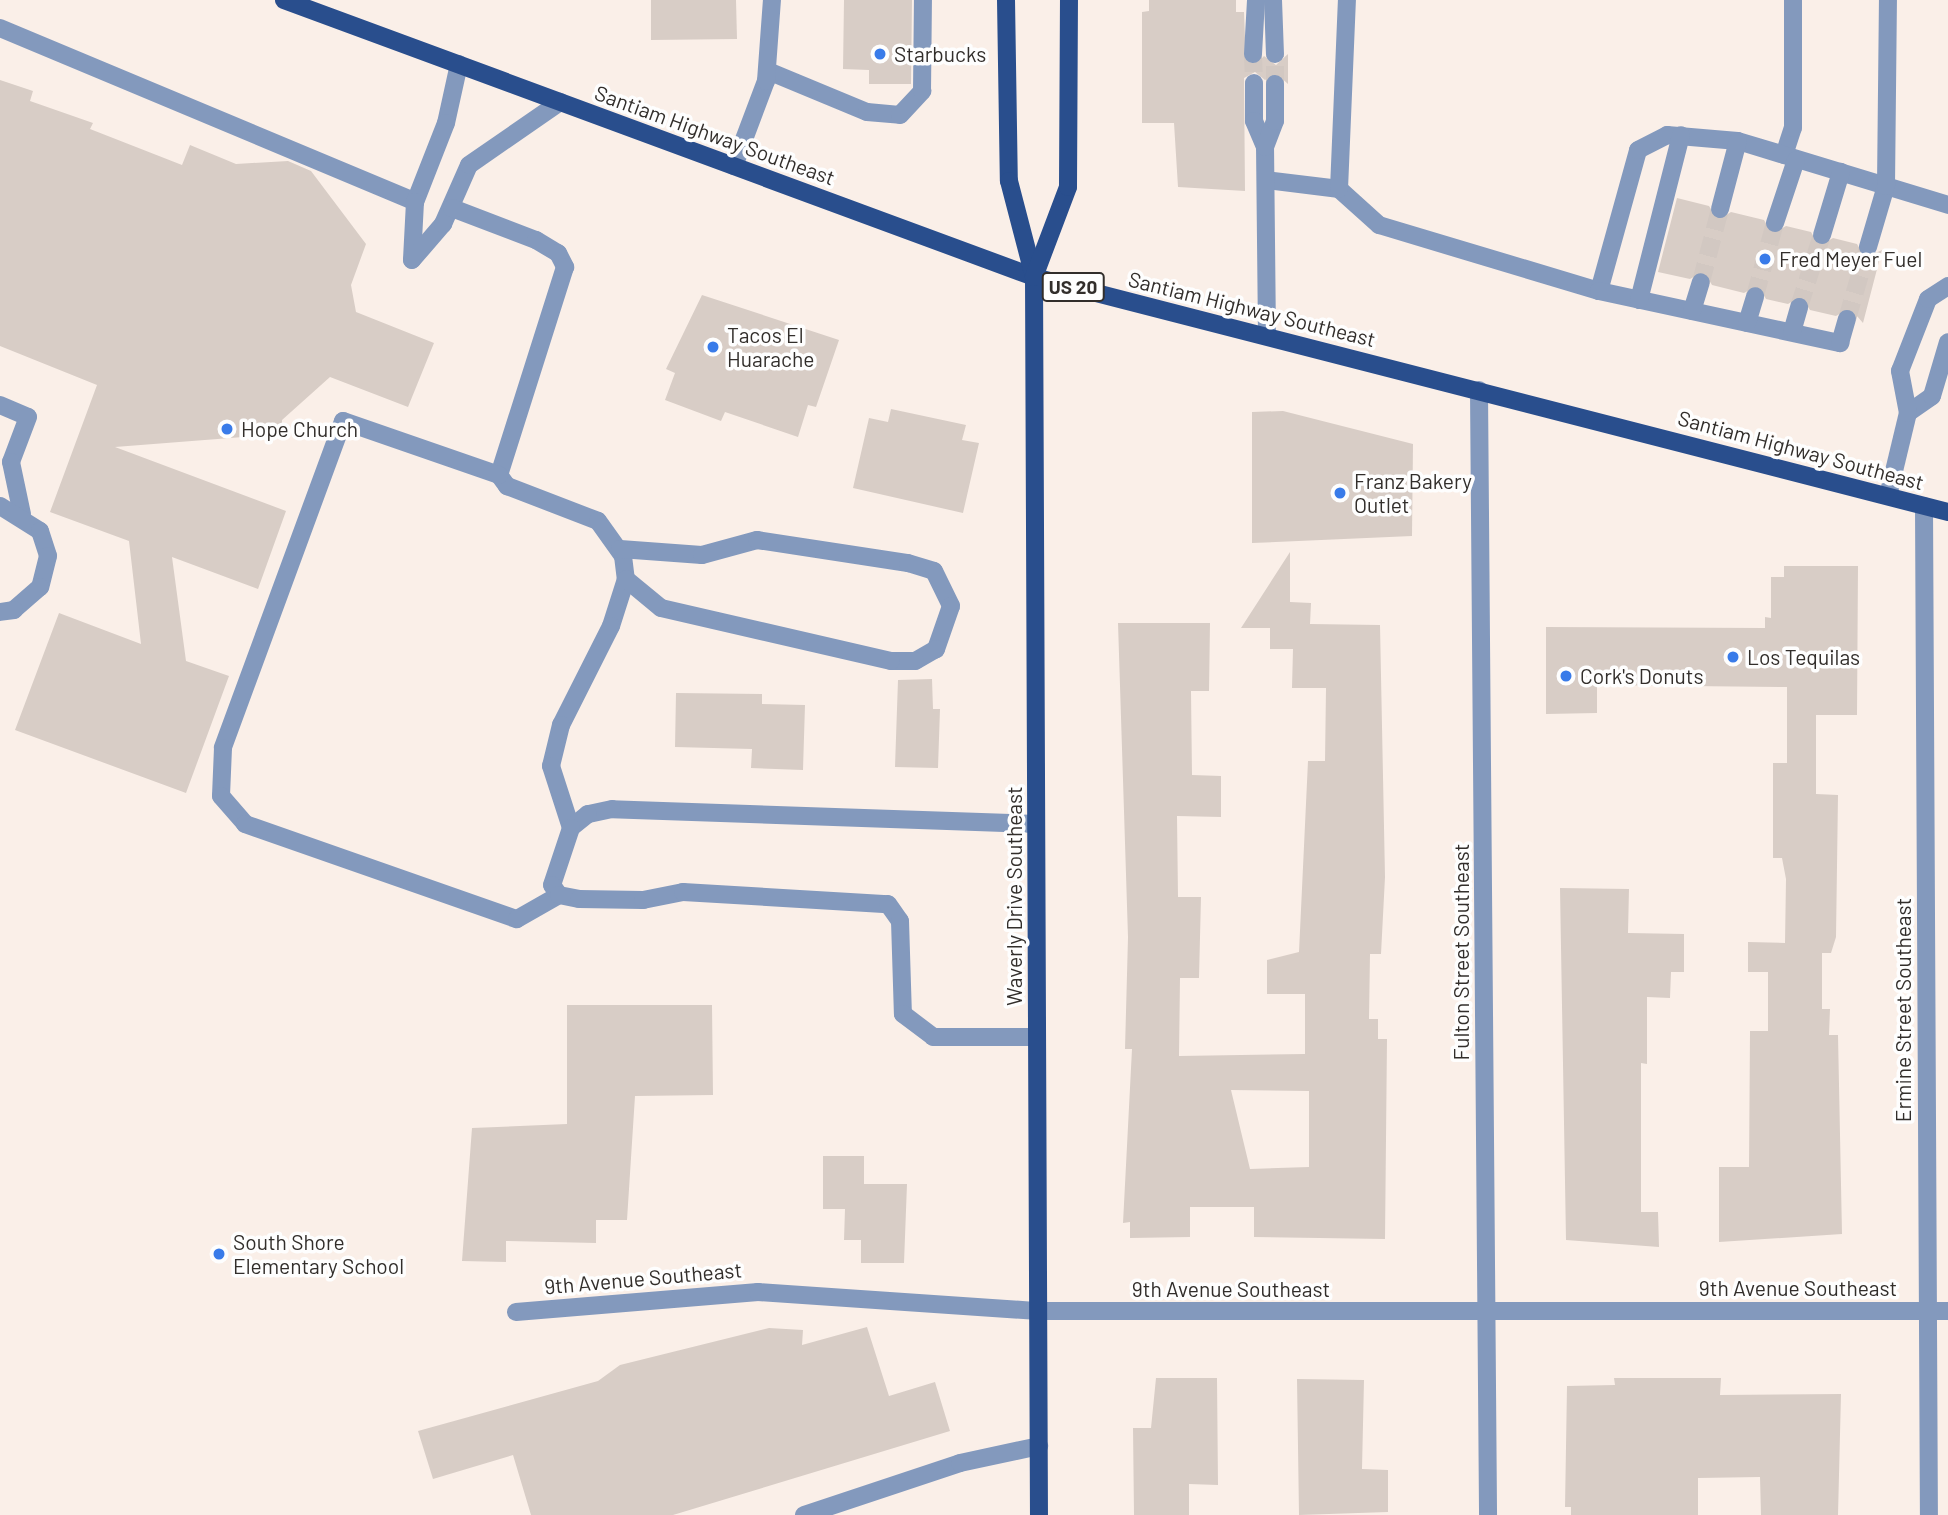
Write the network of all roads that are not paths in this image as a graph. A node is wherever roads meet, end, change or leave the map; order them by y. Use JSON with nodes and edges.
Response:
{"nodes":[{"id":1,"x":284,"y":0,"type":"edge"},
{"id":2,"x":772,"y":0,"type":"edge"},
{"id":3,"x":923,"y":0,"type":"edge"},
{"id":4,"x":1006,"y":0,"type":"edge"},
{"id":5,"x":1069,"y":0,"type":"edge"},
{"id":6,"x":1256,"y":0,"type":"edge"},
{"id":7,"x":1273,"y":0,"type":"edge"},
{"id":8,"x":1347,"y":0,"type":"edge"},
{"id":9,"x":1793,"y":0,"type":"edge"},
{"id":10,"x":1888,"y":0,"type":"edge"},
{"id":11,"x":0,"y":29,"type":"edge"},
{"id":12,"x":1254,"y":54,"type":"tunnel mouth"},
{"id":13,"x":1275,"y":54,"type":"tunnel mouth"},
{"id":14,"x":459,"y":64,"type":"junction"},
{"id":15,"x":768,"y":71,"type":"junction"},
{"id":16,"x":1254,"y":83,"type":"tunnel mouth"},
{"id":17,"x":1275,"y":84,"type":"tunnel mouth"},
{"id":18,"x":560,"y":102,"type":"junction"},
{"id":19,"x":1681,"y":135,"type":"junction"},
{"id":20,"x":1738,"y":141,"type":"junction"},
{"id":21,"x":1265,"y":147,"type":"junction"},
{"id":22,"x":1790,"y":158,"type":"junction"},
{"id":23,"x":734,"y":166,"type":"junction"},
{"id":24,"x":1841,"y":173,"type":"junction"},
{"id":25,"x":1266,"y":180,"type":"junction"},
{"id":26,"x":1886,"y":186,"type":"junction"},
{"id":27,"x":1339,"y":189,"type":"junction"},
{"id":28,"x":415,"y":202,"type":"junction"},
{"id":29,"x":1948,"y":205,"type":"edge"},
{"id":30,"x":452,"y":208,"type":"junction"},
{"id":31,"x":1720,"y":209,"type":"tunnel mouth"},
{"id":32,"x":1775,"y":223,"type":"tunnel mouth"},
{"id":33,"x":1822,"y":235,"type":"tunnel mouth"},
{"id":34,"x":1868,"y":247,"type":"tunnel mouth"},
{"id":35,"x":1034,"y":277,"type":"junction"},
{"id":36,"x":1701,"y":282,"type":"tunnel mouth"},
{"id":37,"x":1948,"y":286,"type":"edge"},
{"id":38,"x":1599,"y":291,"type":"junction"},
{"id":39,"x":1755,"y":296,"type":"tunnel mouth"},
{"id":40,"x":1639,"y":300,"type":"junction"},
{"id":41,"x":1799,"y":307,"type":"tunnel mouth"},
{"id":42,"x":1692,"y":311,"type":"junction"},
{"id":43,"x":1847,"y":319,"type":"tunnel mouth"},
{"id":44,"x":1747,"y":323,"type":"junction"},
{"id":45,"x":1792,"y":332,"type":"junction"},
{"id":46,"x":1267,"y":336,"type":"junction"},
{"id":47,"x":1948,"y":342,"type":"edge"},
{"id":48,"x":1479,"y":390,"type":"junction"},
{"id":49,"x":0,"y":405,"type":"edge"},
{"id":50,"x":1908,"y":413,"type":"junction"},
{"id":51,"x":499,"y":466,"type":"junction"},
{"id":52,"x":1888,"y":496,"type":"junction"},
{"id":53,"x":0,"y":506,"type":"edge"},
{"id":54,"x":1924,"y":506,"type":"junction"},
{"id":55,"x":1948,"y":512,"type":"edge"},
{"id":56,"x":22,"y":514,"type":"junction"},
{"id":57,"x":620,"y":549,"type":"junction"},
{"id":58,"x":626,"y":579,"type":"junction"},
{"id":59,"x":0,"y":612,"type":"edge"},
{"id":60,"x":1036,"y":824,"type":"junction"},
{"id":61,"x":571,"y":828,"type":"junction"},
{"id":62,"x":559,"y":895,"type":"junction"},
{"id":63,"x":1037,"y":1037,"type":"junction"},
{"id":64,"x":1038,"y":1311,"type":"junction"},
{"id":65,"x":1486,"y":1311,"type":"junction"},
{"id":66,"x":1928,"y":1311,"type":"junction"},
{"id":67,"x":1948,"y":1311,"type":"edge"},
{"id":68,"x":516,"y":1312,"type":"dead end"},
{"id":69,"x":1039,"y":1446,"type":"junction"},
{"id":70,"x":804,"y":1515,"type":"edge"},
{"id":71,"x":1039,"y":1515,"type":"edge"},
{"id":72,"x":1488,"y":1515,"type":"edge"},
{"id":73,"x":1929,"y":1515,"type":"edge"}],
"edges":[{"from":1,"to":14,"type":"main road","name":"Santiam Highway Southeast","number":"US 20"},
{"from":2,"to":15,"type":"street"},
{"from":3,"to":15,"type":"street"},
{"from":4,"to":35,"type":"main road","name":"Waverly Drive Southeast"},
{"from":5,"to":35,"type":"main road","name":"Waverly Drive Southeast"},
{"from":6,"to":12,"type":"street"},
{"from":7,"to":13,"type":"street"},
{"from":8,"to":27,"type":"street"},
{"from":9,"to":22,"type":"street"},
{"from":10,"to":26,"type":"street"},
{"from":11,"to":28,"type":"street"},
{"from":14,"to":18,"type":"main road","name":"Santiam Highway Southeast","number":"US 20"},
{"from":14,"to":28,"type":"street"},
{"from":15,"to":23,"type":"street"},
{"from":16,"to":21,"type":"street"},
{"from":17,"to":21,"type":"street"},
{"from":18,"to":23,"type":"main road","name":"Santiam Highway Southeast","number":"US 20"},
{"from":18,"to":30,"type":"street"},
{"from":19,"to":20,"type":"street"},
{"from":19,"to":38,"type":"street"},
{"from":19,"to":40,"type":"street"},
{"from":20,"to":22,"type":"street"},
{"from":20,"to":31,"type":"street"},
{"from":21,"to":25,"type":"street"},
{"from":22,"to":24,"type":"street"},
{"from":22,"to":32,"type":"street"},
{"from":23,"to":35,"type":"main road","name":"Santiam Highway Southeast","number":"US 20"},
{"from":24,"to":26,"type":"street"},
{"from":24,"to":33,"type":"street"},
{"from":25,"to":27,"type":"street"},
{"from":25,"to":46,"type":"street"},
{"from":26,"to":29,"type":"street"},
{"from":26,"to":34,"type":"street"},
{"from":27,"to":38,"type":"street"},
{"from":28,"to":30,"type":"street"},
{"from":30,"to":51,"type":"street"},
{"from":35,"to":46,"type":"main road","name":"Santiam Highway Southeast","number":"US 20"},
{"from":35,"to":60,"type":"main road","name":"Waverly Drive Southeast"},
{"from":36,"to":42,"type":"street"},
{"from":37,"to":50,"type":"street"},
{"from":38,"to":40,"type":"street"},
{"from":39,"to":44,"type":"street"},
{"from":40,"to":42,"type":"street"},
{"from":41,"to":45,"type":"street"},
{"from":42,"to":44,"type":"street"},
{"from":43,"to":45,"type":"street"},
{"from":44,"to":45,"type":"street"},
{"from":46,"to":48,"type":"main road","name":"Santiam Highway Southeast","number":"US 20"},
{"from":47,"to":50,"type":"street"},
{"from":48,"to":52,"type":"main road","name":"Santiam Highway Southeast","number":"US 20"},
{"from":48,"to":65,"type":"street","name":"Fulton Street Southeast"},
{"from":49,"to":56,"type":"street"},
{"from":50,"to":52,"type":"street"},
{"from":51,"to":57,"type":"street"},
{"from":51,"to":62,"type":"street"},
{"from":52,"to":54,"type":"main road","name":"Santiam Highway Southeast","number":"US 20"},
{"from":53,"to":56,"type":"street"},
{"from":54,"to":55,"type":"main road","name":"Santiam Highway Southeast","number":"US 20"},
{"from":54,"to":66,"type":"street","name":"Ermine Street Southeast"},
{"from":56,"to":59,"type":"street"},
{"from":57,"to":58,"type":"street"},
{"from":57,"to":58,"type":"street"},
{"from":58,"to":61,"type":"street"},
{"from":60,"to":61,"type":"street"},
{"from":60,"to":63,"type":"main road","name":"Waverly Drive Southeast"},
{"from":61,"to":62,"type":"street"},
{"from":62,"to":63,"type":"street"},
{"from":63,"to":64,"type":"main road","name":"Waverly Drive Southeast"},
{"from":64,"to":65,"type":"street","name":"9th Avenue Southeast"},
{"from":64,"to":68,"type":"street","name":"9th Avenue Southeast"},
{"from":64,"to":69,"type":"main road","name":"Waverly Drive Southeast"},
{"from":65,"to":66,"type":"street","name":"9th Avenue Southeast"},
{"from":65,"to":72,"type":"street","name":"Fulton Street Southeast"},
{"from":66,"to":67,"type":"street","name":"9th Avenue Southeast"},
{"from":66,"to":73,"type":"street","name":"Ermine Street Southeast"},
{"from":69,"to":70,"type":"street"},
{"from":69,"to":71,"type":"main road","name":"Waverly Drive Southeast"}]}
